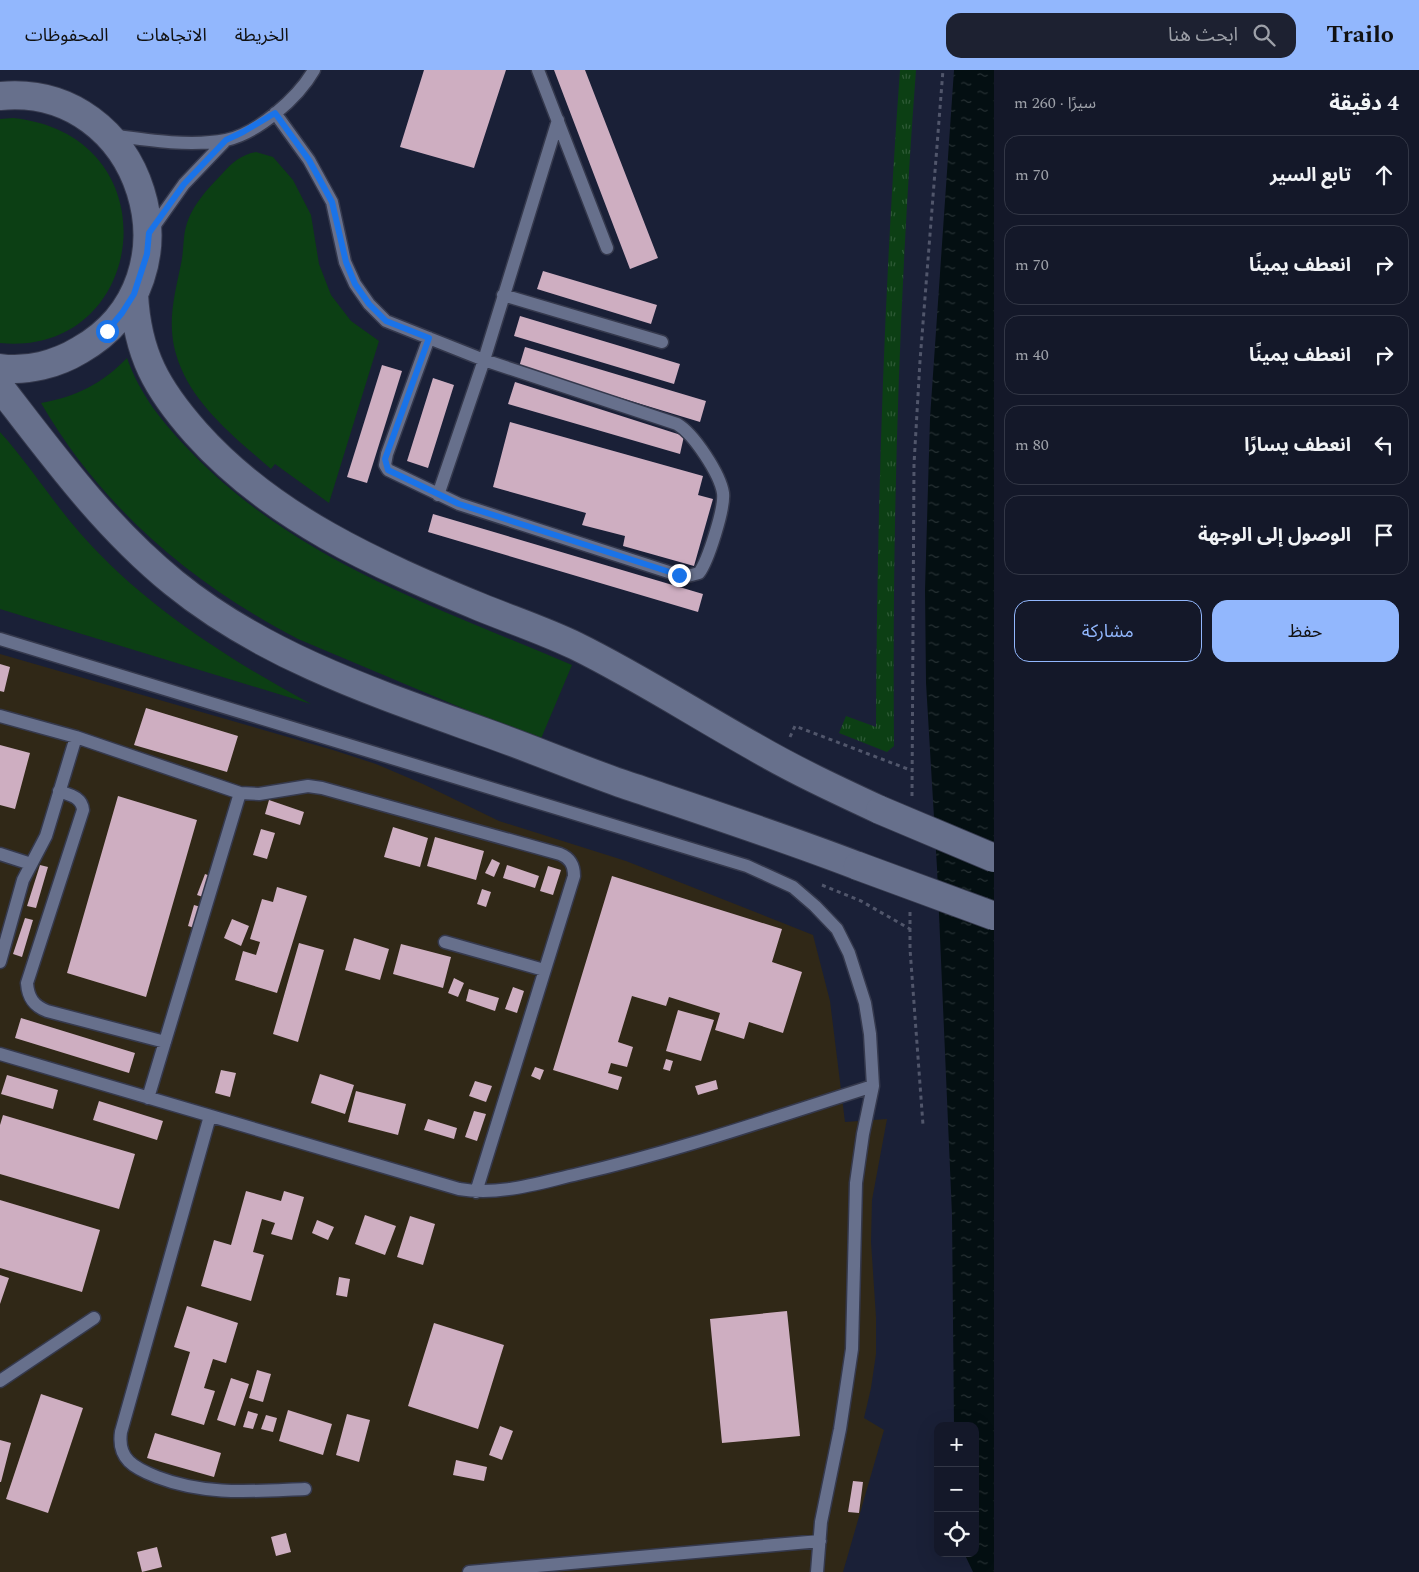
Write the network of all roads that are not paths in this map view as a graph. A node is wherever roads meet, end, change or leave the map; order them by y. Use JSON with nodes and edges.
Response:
{"nodes":[{"id":1,"x":314,"y":70,"type":"edge"},
{"id":2,"x":538,"y":70,"type":"edge"},
{"id":3,"x":0,"y":96,"type":"edge"},
{"id":4,"x":275,"y":113,"type":"junction"},
{"id":5,"x":558,"y":120,"type":"junction"},
{"id":6,"x":107,"y":135,"type":"junction"},
{"id":7,"x":226,"y":140,"type":"junction"},
{"id":8,"x":149,"y":233,"type":"junction"},
{"id":9,"x":607,"y":248,"type":"dead end"},
{"id":10,"x":134,"y":294,"type":"junction"},
{"id":11,"x":503,"y":295,"type":"junction"},
{"id":12,"x":429,"y":338,"type":"junction"},
{"id":13,"x":662,"y":342,"type":"dead end"},
{"id":14,"x":484,"y":360,"type":"junction"},
{"id":15,"x":0,"y":368,"type":"edge"},
{"id":16,"x":0,"y":387,"type":"edge"},
{"id":17,"x":438,"y":496,"type":"junction"},
{"id":18,"x":0,"y":639,"type":"edge"},
{"id":19,"x":0,"y":716,"type":"edge"},
{"id":20,"x":76,"y":737,"type":"junction"},
{"id":21,"x":60,"y":791,"type":"junction"},
{"id":22,"x":240,"y":793,"type":"junction"},
{"id":23,"x":0,"y":854,"type":"edge"},
{"id":24,"x":994,"y":858,"type":"edge"},
{"id":25,"x":30,"y":864,"type":"junction"},
{"id":26,"x":994,"y":916,"type":"edge"},
{"id":27,"x":445,"y":942,"type":"dead end"},
{"id":28,"x":0,"y":962,"type":"edge"},
{"id":29,"x":544,"y":970,"type":"junction"},
{"id":30,"x":165,"y":1042,"type":"junction"},
{"id":31,"x":0,"y":1054,"type":"edge"},
{"id":32,"x":873,"y":1086,"type":"junction"},
{"id":33,"x":148,"y":1098,"type":"junction"},
{"id":34,"x":210,"y":1116,"type":"junction"},
{"id":35,"x":476,"y":1192,"type":"junction"},
{"id":36,"x":94,"y":1318,"type":"dead end"},
{"id":37,"x":0,"y":1381,"type":"edge"},
{"id":38,"x":305,"y":1489,"type":"dead end"},
{"id":39,"x":820,"y":1542,"type":"junction"},
{"id":40,"x":571,"y":1568,"type":"edge"},
{"id":41,"x":469,"y":1572,"type":"edge"},
{"id":42,"x":817,"y":1572,"type":"edge"}],
"edges":[{"from":1,"to":4,"type":"lane"},
{"from":2,"to":5,"type":"lane"},
{"from":3,"to":6,"type":"main road"},
{"from":4,"to":7,"type":"lane"},
{"from":4,"to":12,"type":"lane"},
{"from":5,"to":9,"type":"lane"},
{"from":5,"to":11,"type":"lane"},
{"from":6,"to":7,"type":"lane"},
{"from":6,"to":8,"type":"main road"},
{"from":7,"to":8,"type":"lane"},
{"from":8,"to":10,"type":"main road"},
{"from":10,"to":15,"type":"main road"},
{"from":10,"to":24,"type":"main road","bridge":true},
{"from":11,"to":13,"type":"lane"},
{"from":11,"to":14,"type":"lane"},
{"from":12,"to":14,"type":"lane"},
{"from":12,"to":17,"type":"lane"},
{"from":14,"to":17,"type":"lane"},
{"from":14,"to":17,"type":"lane"},
{"from":16,"to":26,"type":"main road","bridge":true},
{"from":18,"to":32,"type":"lane"},
{"from":19,"to":20,"type":"lane"},
{"from":20,"to":21,"type":"lane"},
{"from":20,"to":22,"type":"lane"},
{"from":21,"to":25,"type":"lane"},
{"from":21,"to":30,"type":"lane"},
{"from":22,"to":29,"type":"lane"},
{"from":22,"to":30,"type":"lane"},
{"from":23,"to":25,"type":"lane"},
{"from":25,"to":28,"type":"lane"},
{"from":27,"to":29,"type":"lane"},
{"from":29,"to":35,"type":"lane"},
{"from":30,"to":33,"type":"lane"},
{"from":31,"to":33,"type":"lane"},
{"from":32,"to":35,"type":"lane"},
{"from":32,"to":39,"type":"lane"},
{"from":33,"to":34,"type":"lane"},
{"from":34,"to":35,"type":"lane"},
{"from":34,"to":38,"type":"lane"},
{"from":36,"to":37,"type":"lane"},
{"from":39,"to":40,"type":"lane"},
{"from":39,"to":42,"type":"lane"},
{"from":40,"to":41,"type":"lane"}]}
